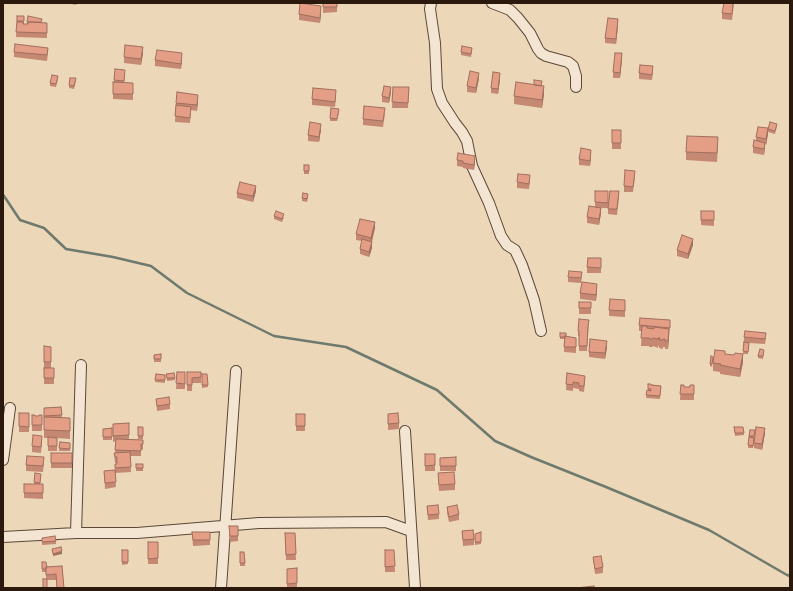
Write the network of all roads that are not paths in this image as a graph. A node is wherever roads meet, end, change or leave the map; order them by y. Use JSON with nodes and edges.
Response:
{"nodes":[{"id":1,"x":431,"y":3,"type":"edge"},
{"id":2,"x":492,"y":3,"type":"edge"},
{"id":3,"x":576,"y":87,"type":"dead end"},
{"id":4,"x":541,"y":331,"type":"dead end"},
{"id":5,"x":81,"y":365,"type":"dead end"},
{"id":6,"x":236,"y":372,"type":"dead end"},
{"id":7,"x":10,"y":408,"type":"dead end"},
{"id":8,"x":405,"y":431,"type":"dead end"},
{"id":9,"x":3,"y":460,"type":"edge"},
{"id":10,"x":225,"y":526,"type":"junction"},
{"id":11,"x":411,"y":531,"type":"junction"},
{"id":12,"x":76,"y":533,"type":"junction"},
{"id":13,"x":3,"y":537,"type":"edge"},
{"id":14,"x":221,"y":588,"type":"edge"},
{"id":15,"x":415,"y":588,"type":"edge"}],
"edges":[{"from":1,"to":4,"type":"street"},
{"from":2,"to":3,"type":"street"},
{"from":5,"to":12,"type":"street"},
{"from":6,"to":10,"type":"street"},
{"from":7,"to":9,"type":"street"},
{"from":8,"to":11,"type":"street"},
{"from":10,"to":11,"type":"street"},
{"from":10,"to":12,"type":"street"},
{"from":10,"to":14,"type":"street"},
{"from":11,"to":15,"type":"street"},
{"from":12,"to":13,"type":"street"}]}
